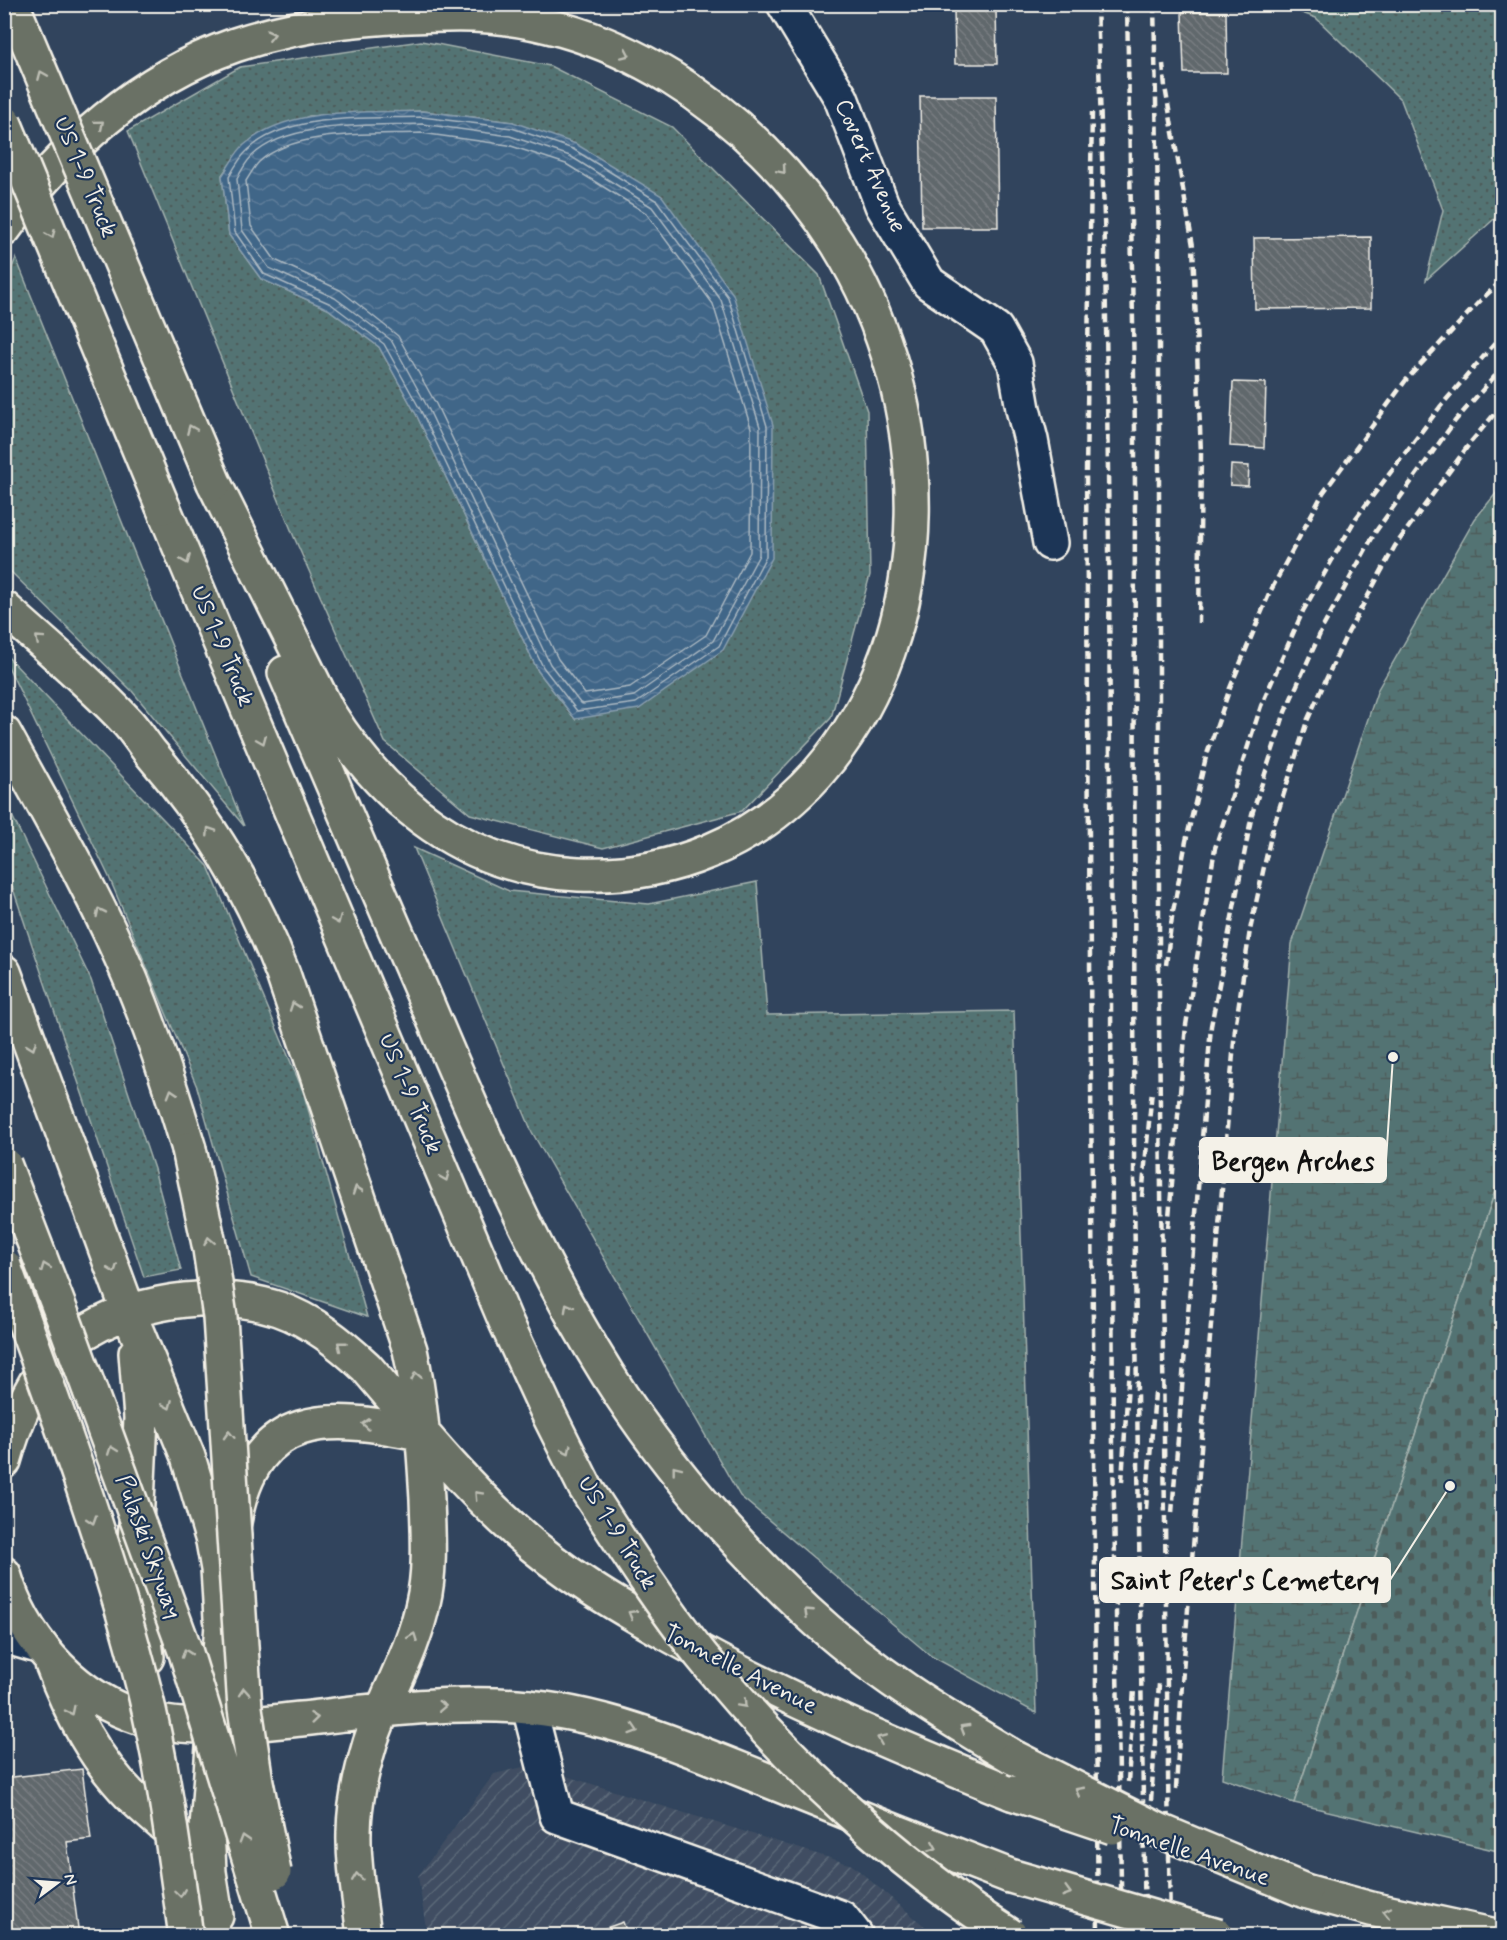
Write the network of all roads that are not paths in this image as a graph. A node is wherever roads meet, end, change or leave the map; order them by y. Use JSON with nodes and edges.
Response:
{"nodes":[{"id":1,"x":12,"y":4,"type":"edge"},
{"id":2,"x":500,"y":4,"type":"edge"},
{"id":3,"x":784,"y":4,"type":"edge"},
{"id":4,"x":580,"y":34,"type":"junction"},
{"id":5,"x":4,"y":122,"type":"edge"},
{"id":6,"x":4,"y":230,"type":"edge"},
{"id":7,"x":214,"y":483,"type":"junction"},
{"id":8,"x":1050,"y":543,"type":"dead end"},
{"id":9,"x":4,"y":608,"type":"edge"},
{"id":10,"x":4,"y":733,"type":"edge"},
{"id":11,"x":4,"y":972,"type":"edge"},
{"id":12,"x":4,"y":1164,"type":"edge"},
{"id":13,"x":4,"y":1266,"type":"edge"},
{"id":14,"x":129,"y":1312,"type":"junction"},
{"id":15,"x":423,"y":1434,"type":"junction"},
{"id":16,"x":4,"y":1461,"type":"edge"},
{"id":17,"x":4,"y":1574,"type":"edge"},
{"id":18,"x":221,"y":1618,"type":"junction"},
{"id":19,"x":4,"y":1636,"type":"edge"},
{"id":20,"x":45,"y":1652,"type":"junction"},
{"id":21,"x":529,"y":1707,"type":"junction"},
{"id":22,"x":383,"y":1710,"type":"junction"},
{"id":23,"x":162,"y":1722,"type":"junction"},
{"id":24,"x":214,"y":1725,"type":"junction"},
{"id":25,"x":199,"y":1855,"type":"junction"},
{"id":26,"x":1305,"y":1892,"type":"junction"},
{"id":27,"x":218,"y":1926,"type":"edge"},
{"id":28,"x":186,"y":1935,"type":"edge"},
{"id":29,"x":273,"y":1935,"type":"edge"},
{"id":30,"x":289,"y":1935,"type":"edge"},
{"id":31,"x":364,"y":1935,"type":"edge"},
{"id":32,"x":856,"y":1935,"type":"edge"},
{"id":33,"x":1011,"y":1935,"type":"edge"},
{"id":34,"x":1218,"y":1935,"type":"edge"},
{"id":35,"x":1497,"y":1935,"type":"edge"}],
"edges":[{"from":7,"to":1,"type":"highway","name":"US 1-9 Truck","one_way":true,"bridge":true},
{"from":2,"to":4,"type":"highway"},
{"from":3,"to":8,"type":"street","name":"Covert Avenue"},
{"from":6,"to":4,"type":"highway","one_way":true},
{"from":4,"to":7,"type":"highway","one_way":true},
{"from":5,"to":33,"type":"highway","name":"US 1-9 Truck","one_way":true,"bridge":true},
{"from":26,"to":7,"type":"highway","one_way":true,"bridge":true},
{"from":15,"to":9,"type":"highway","one_way":true},
{"from":30,"to":10,"type":"highway","one_way":true,"bridge":true},
{"from":11,"to":14,"type":"highway","one_way":true},
{"from":29,"to":12,"type":"highway","name":"Pulaski Skyway","one_way":true,"bridge":true},
{"from":13,"to":28,"type":"highway","name":"Pulaski Skyway","one_way":true,"bridge":true},
{"from":15,"to":14,"type":"highway","name":"Tonnelle Avenue","one_way":true},
{"from":14,"to":16,"type":"highway","name":"Tonnelle Avenue"},
{"from":14,"to":18,"type":"highway","one_way":true},
{"from":14,"to":23,"type":"highway"},
{"from":15,"to":18,"type":"highway","one_way":true},
{"from":22,"to":15,"type":"highway","one_way":true},
{"from":26,"to":15,"type":"highway","name":"Tonnelle Avenue","one_way":true,"bridge":true},
{"from":17,"to":20,"type":"highway"},
{"from":18,"to":24,"type":"highway"},
{"from":19,"to":20,"type":"street"},
{"from":20,"to":23,"type":"highway"},
{"from":20,"to":25,"type":"highway","one_way":true},
{"from":22,"to":21,"type":"highway","one_way":true},
{"from":21,"to":32,"type":"street"},
{"from":21,"to":34,"type":"highway","one_way":true,"bridge":true},
{"from":24,"to":22,"type":"highway","one_way":true},
{"from":31,"to":22,"type":"highway","one_way":true},
{"from":23,"to":24,"type":"highway"},
{"from":23,"to":25,"type":"highway"},
{"from":24,"to":27,"type":"highway"},
{"from":25,"to":27,"type":"highway"},
{"from":35,"to":26,"type":"highway","name":"Tonnelle Avenue","one_way":true}]}
